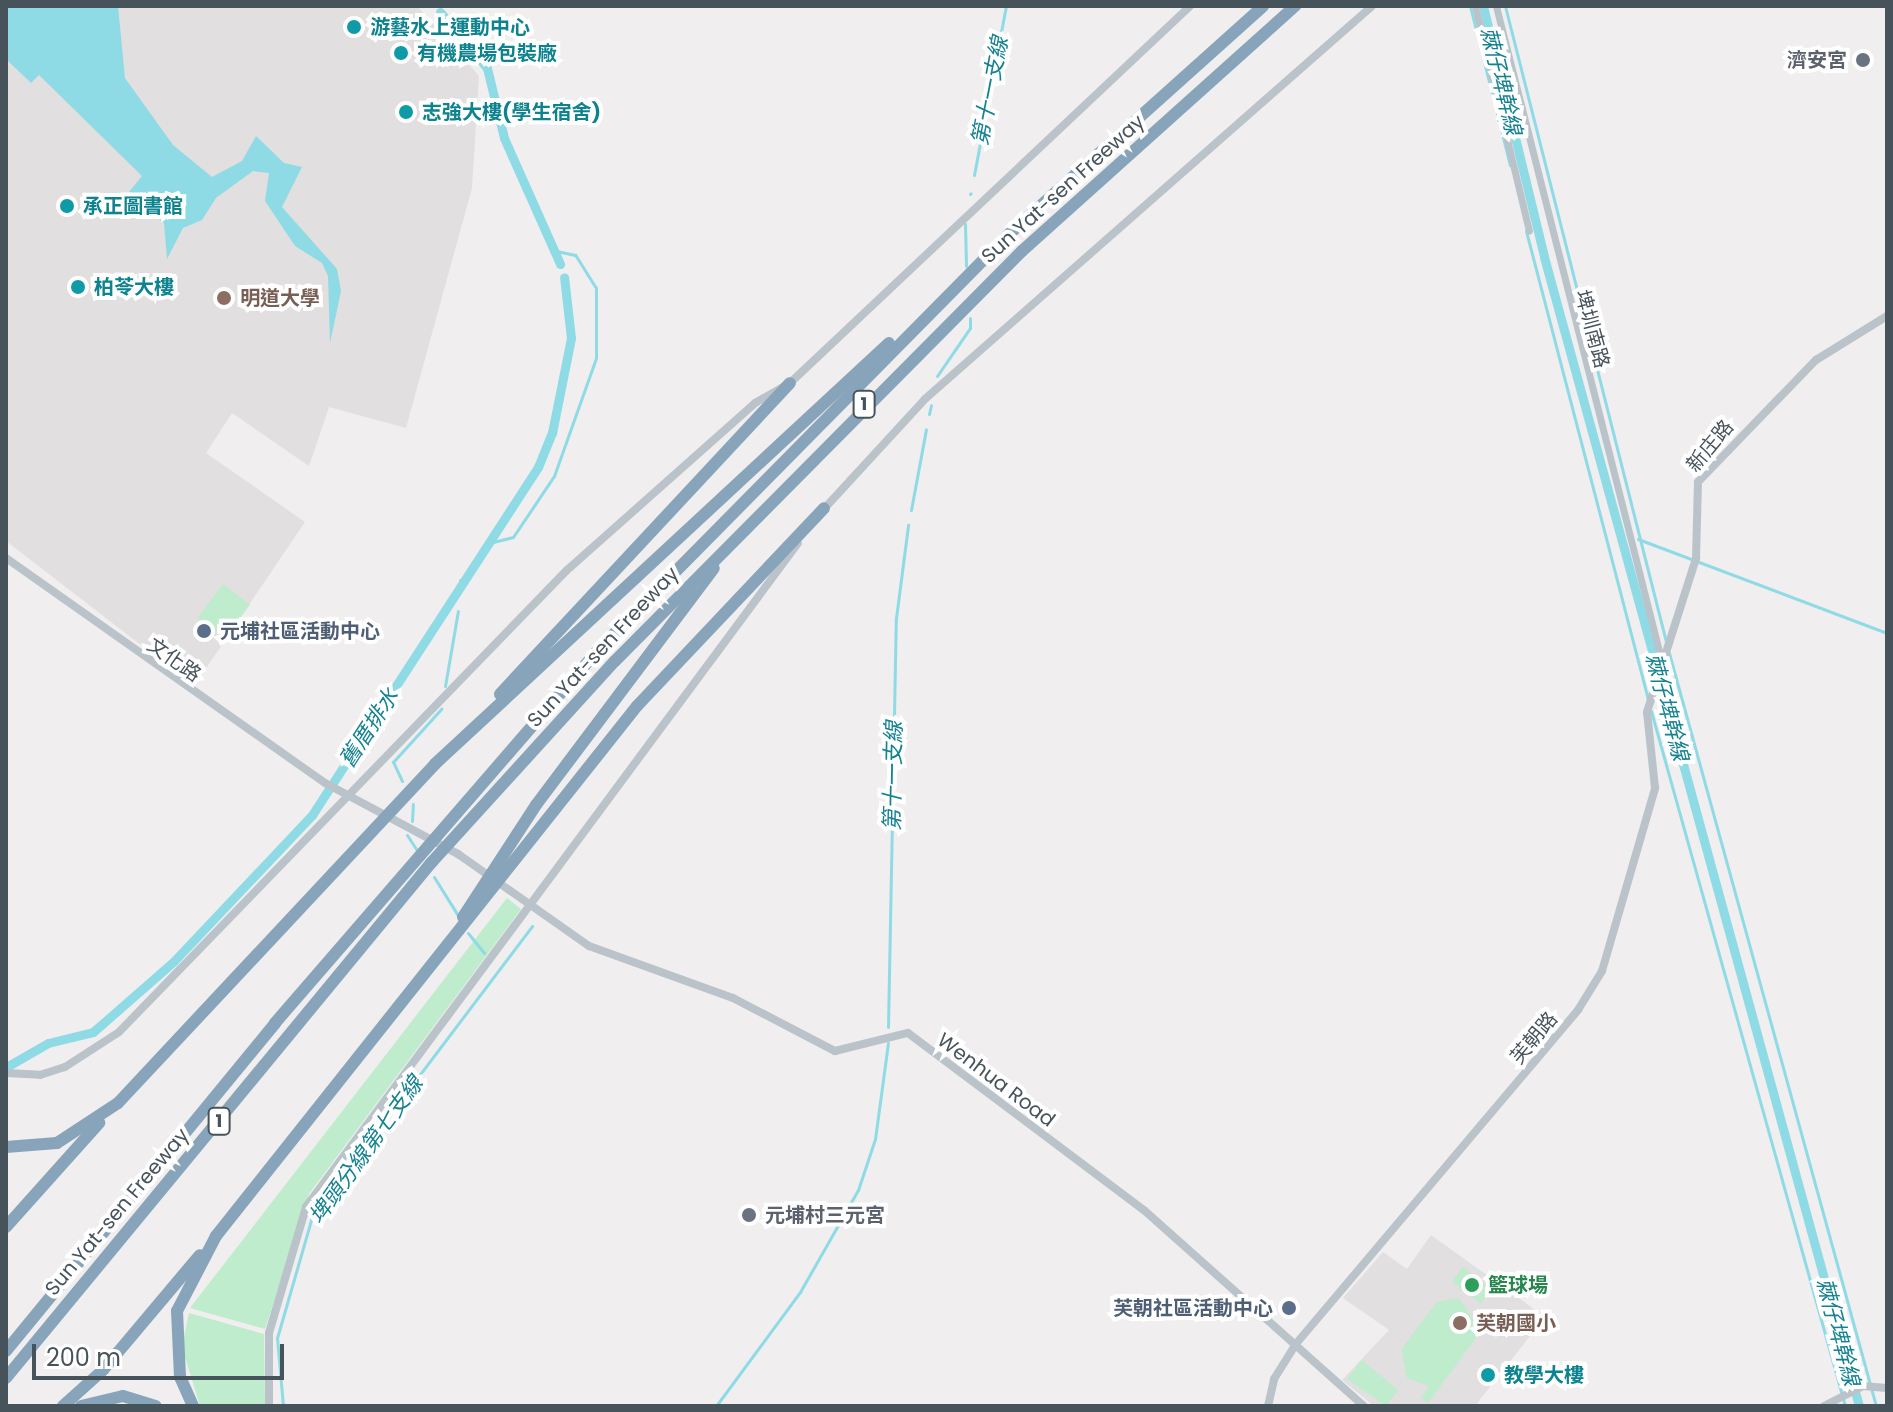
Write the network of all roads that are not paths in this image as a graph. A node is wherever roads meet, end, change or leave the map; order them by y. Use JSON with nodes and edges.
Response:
{"nodes":[{"id":1,"x":1190,"y":6,"type":"edge"},
{"id":2,"x":1263,"y":6,"type":"edge"},
{"id":3,"x":1295,"y":6,"type":"edge"},
{"id":4,"x":1372,"y":6,"type":"edge"},
{"id":5,"x":1475,"y":6,"type":"edge"},
{"id":6,"x":1496,"y":6,"type":"edge"},
{"id":7,"x":1529,"y":231,"type":"dead end"},
{"id":8,"x":1007,"y":236,"type":"junction"},
{"id":9,"x":1887,"y":316,"type":"edge"},
{"id":10,"x":790,"y":383,"type":"junction"},
{"id":11,"x":858,"y":409,"type":"junction"},
{"id":12,"x":824,"y":508,"type":"junction"},
{"id":13,"x":6,"y":558,"type":"edge"},
{"id":14,"x":1661,"y":659,"type":"junction"},
{"id":15,"x":1654,"y":687,"type":"joint"},
{"id":16,"x":435,"y":764,"type":"junction"},
{"id":17,"x":344,"y":794,"type":"junction"},
{"id":18,"x":484,"y":893,"type":"junction"},
{"id":19,"x":528,"y":908,"type":"junction"},
{"id":20,"x":6,"y":1073,"type":"edge"},
{"id":21,"x":118,"y":1103,"type":"junction"},
{"id":22,"x":6,"y":1147,"type":"edge"},
{"id":23,"x":6,"y":1227,"type":"edge"},
{"id":24,"x":216,"y":1236,"type":"junction"},
{"id":25,"x":1295,"y":1345,"type":"junction"},
{"id":26,"x":6,"y":1351,"type":"edge"},
{"id":27,"x":6,"y":1378,"type":"edge"},
{"id":28,"x":1887,"y":1388,"type":"edge"},
{"id":29,"x":63,"y":1406,"type":"edge"},
{"id":30,"x":81,"y":1406,"type":"edge"},
{"id":31,"x":156,"y":1406,"type":"edge"},
{"id":32,"x":193,"y":1406,"type":"edge"},
{"id":33,"x":269,"y":1406,"type":"edge"},
{"id":34,"x":1268,"y":1406,"type":"edge"},
{"id":35,"x":1364,"y":1406,"type":"edge"},
{"id":36,"x":1824,"y":1406,"type":"edge"}],
"edges":[{"from":1,"to":10,"type":"street"},
{"from":2,"to":8,"type":"highway","name":"Sun Yat-sen Freeway","number":"1"},
{"from":3,"to":11,"type":"highway","name":"Sun Yat-sen Freeway","number":"1"},
{"from":4,"to":12,"type":"street"},
{"from":5,"to":7,"type":"street"},
{"from":6,"to":14,"type":"street","name":"埤圳南路"},
{"from":8,"to":16,"type":"highway"},
{"from":8,"to":26,"type":"highway","name":"Sun Yat-sen Freeway","number":"1"},
{"from":9,"to":14,"type":"street","name":"新庄路"},
{"from":10,"to":16,"type":"highway"},
{"from":10,"to":17,"type":"street"},
{"from":11,"to":18,"type":"highway"},
{"from":11,"to":27,"type":"highway","name":"Sun Yat-sen Freeway","number":"1"},
{"from":12,"to":18,"type":"highway"},
{"from":12,"to":19,"type":"street"},
{"from":13,"to":17,"type":"street","name":"文化路"},
{"from":14,"to":15,"type":"street","name":"新庄路"},
{"from":15,"to":25,"type":"street","name":"芙朝路"},
{"from":16,"to":21,"type":"highway"},
{"from":17,"to":19,"type":"street","name":"Wenhua Road"},
{"from":17,"to":20,"type":"street"},
{"from":18,"to":24,"type":"highway"},
{"from":19,"to":25,"type":"street","name":"Wenhua Road"},
{"from":19,"to":33,"type":"street"},
{"from":21,"to":22,"type":"highway"},
{"from":21,"to":23,"type":"highway"},
{"from":24,"to":29,"type":"highway"},
{"from":24,"to":32,"type":"highway"},
{"from":25,"to":34,"type":"street","name":"芙朝路"},
{"from":25,"to":35,"type":"street","name":"Wenhua Road"},
{"from":28,"to":36,"type":"street"},
{"from":30,"to":31,"type":"highway"}]}
